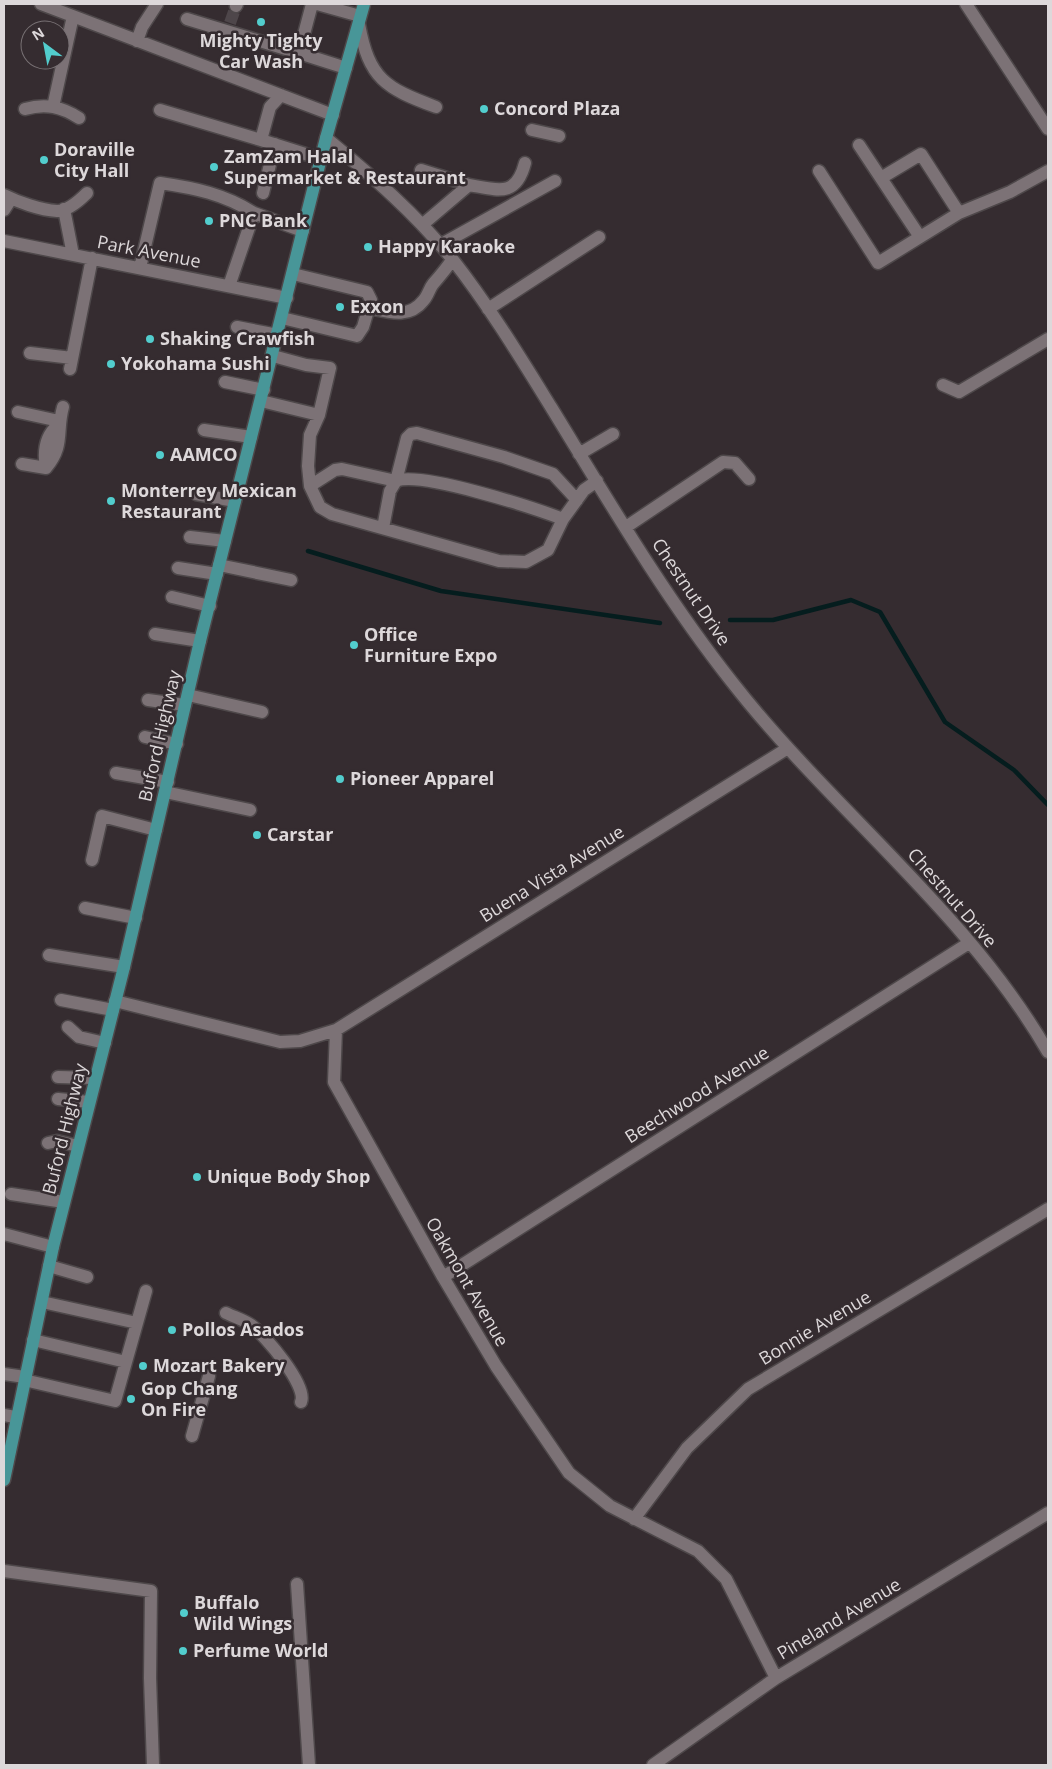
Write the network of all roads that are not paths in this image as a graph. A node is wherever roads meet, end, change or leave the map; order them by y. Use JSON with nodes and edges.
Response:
{"nodes":[{"id":1,"x":41,"y":4,"type":"edge"},
{"id":2,"x":157,"y":4,"type":"edge"},
{"id":3,"x":312,"y":4,"type":"edge"},
{"id":4,"x":318,"y":4,"type":"edge"},
{"id":5,"x":966,"y":4,"type":"edge"},
{"id":6,"x":361,"y":15,"type":"edge"},
{"id":7,"x":73,"y":16,"type":"junction"},
{"id":8,"x":186,"y":19,"type":"dead end"},
{"id":9,"x":137,"y":41,"type":"junction"},
{"id":10,"x":299,"y":53,"type":"junction"},
{"id":11,"x":346,"y":68,"type":"junction"},
{"id":12,"x":281,"y":95,"type":"junction"},
{"id":13,"x":53,"y":107,"type":"junction"},
{"id":14,"x":436,"y":107,"type":"dead end"},
{"id":15,"x":25,"y":109,"type":"dead end"},
{"id":16,"x":160,"y":110,"type":"dead end"},
{"id":17,"x":332,"y":115,"type":"junction"},
{"id":18,"x":79,"y":118,"type":"dead end"},
{"id":19,"x":1048,"y":129,"type":"edge"},
{"id":20,"x":532,"y":130,"type":"dead end"},
{"id":21,"x":559,"y":136,"type":"dead end"},
{"id":22,"x":326,"y":138,"type":"junction"},
{"id":23,"x":260,"y":140,"type":"junction"},
{"id":24,"x":275,"y":144,"type":"junction"},
{"id":25,"x":859,"y":145,"type":"dead end"},
{"id":26,"x":321,"y":159,"type":"junction"},
{"id":27,"x":525,"y":163,"type":"dead end"},
{"id":28,"x":421,"y":170,"type":"dead end"},
{"id":29,"x":819,"y":171,"type":"dead end"},
{"id":30,"x":1048,"y":171,"type":"edge"},
{"id":31,"x":881,"y":178,"type":"junction"},
{"id":32,"x":556,"y":182,"type":"dead end"},
{"id":33,"x":469,"y":185,"type":"junction"},
{"id":34,"x":263,"y":193,"type":"dead end"},
{"id":35,"x":87,"y":194,"type":"dead end"},
{"id":36,"x":7,"y":197,"type":"edge"},
{"id":37,"x":64,"y":209,"type":"junction"},
{"id":38,"x":4,"y":210,"type":"edge"},
{"id":39,"x":254,"y":213,"type":"junction"},
{"id":40,"x":959,"y":213,"type":"junction"},
{"id":41,"x":422,"y":225,"type":"junction"},
{"id":42,"x":304,"y":232,"type":"junction"},
{"id":43,"x":598,"y":237,"type":"dead end"},
{"id":44,"x":920,"y":237,"type":"junction"},
{"id":45,"x":4,"y":241,"type":"edge"},
{"id":46,"x":440,"y":245,"type":"junction"},
{"id":47,"x":74,"y":255,"type":"junction"},
{"id":48,"x":92,"y":258,"type":"junction"},
{"id":49,"x":452,"y":260,"type":"junction"},
{"id":50,"x":140,"y":268,"type":"junction"},
{"id":51,"x":293,"y":274,"type":"junction"},
{"id":52,"x":229,"y":286,"type":"junction"},
{"id":53,"x":287,"y":298,"type":"junction"},
{"id":54,"x":369,"y":308,"type":"junction"},
{"id":55,"x":488,"y":309,"type":"junction"},
{"id":56,"x":282,"y":318,"type":"junction"},
{"id":57,"x":237,"y":327,"type":"dead end"},
{"id":58,"x":278,"y":335,"type":"junction"},
{"id":59,"x":1048,"y":339,"type":"edge"},
{"id":60,"x":30,"y":353,"type":"dead end"},
{"id":61,"x":273,"y":356,"type":"junction"},
{"id":62,"x":225,"y":382,"type":"dead end"},
{"id":63,"x":943,"y":385,"type":"dead end"},
{"id":64,"x":262,"y":396,"type":"junction"},
{"id":65,"x":63,"y":407,"type":"dead end"},
{"id":66,"x":18,"y":412,"type":"dead end"},
{"id":67,"x":319,"y":415,"type":"junction"},
{"id":68,"x":59,"y":423,"type":"junction"},
{"id":69,"x":204,"y":430,"type":"dead end"},
{"id":70,"x":613,"y":434,"type":"dead end"},
{"id":71,"x":251,"y":437,"type":"junction"},
{"id":72,"x":580,"y":454,"type":"junction"},
{"id":73,"x":22,"y":464,"type":"dead end"},
{"id":74,"x":749,"y":479,"type":"dead end"},
{"id":75,"x":396,"y":481,"type":"junction"},
{"id":76,"x":597,"y":481,"type":"junction"},
{"id":77,"x":310,"y":486,"type":"junction"},
{"id":78,"x":196,"y":494,"type":"dead end"},
{"id":79,"x":577,"y":500,"type":"junction"},
{"id":80,"x":235,"y":501,"type":"junction"},
{"id":81,"x":563,"y":519,"type":"junction"},
{"id":82,"x":626,"y":527,"type":"junction"},
{"id":83,"x":383,"y":528,"type":"junction"},
{"id":84,"x":190,"y":537,"type":"dead end"},
{"id":85,"x":225,"y":542,"type":"junction"},
{"id":86,"x":178,"y":568,"type":"dead end"},
{"id":87,"x":218,"y":570,"type":"junction"},
{"id":88,"x":292,"y":580,"type":"dead end"},
{"id":89,"x":172,"y":597,"type":"dead end"},
{"id":90,"x":210,"y":606,"type":"junction"},
{"id":91,"x":155,"y":634,"type":"dead end"},
{"id":92,"x":200,"y":642,"type":"junction"},
{"id":93,"x":148,"y":700,"type":"dead end"},
{"id":94,"x":186,"y":700,"type":"junction"},
{"id":95,"x":262,"y":712,"type":"dead end"},
{"id":96,"x":145,"y":737,"type":"dead end"},
{"id":97,"x":177,"y":744,"type":"junction"},
{"id":98,"x":788,"y":748,"type":"junction"},
{"id":99,"x":116,"y":773,"type":"dead end"},
{"id":100,"x":167,"y":787,"type":"junction"},
{"id":101,"x":250,"y":810,"type":"dead end"},
{"id":102,"x":156,"y":830,"type":"junction"},
{"id":103,"x":92,"y":860,"type":"dead end"},
{"id":104,"x":85,"y":908,"type":"dead end"},
{"id":105,"x":136,"y":918,"type":"junction"},
{"id":106,"x":969,"y":943,"type":"junction"},
{"id":107,"x":49,"y":955,"type":"dead end"},
{"id":108,"x":124,"y":967,"type":"junction"},
{"id":109,"x":61,"y":1000,"type":"dead end"},
{"id":110,"x":114,"y":1005,"type":"junction"},
{"id":111,"x":68,"y":1027,"type":"dead end"},
{"id":112,"x":336,"y":1030,"type":"junction"},
{"id":113,"x":105,"y":1043,"type":"junction"},
{"id":114,"x":1048,"y":1052,"type":"edge"},
{"id":115,"x":58,"y":1077,"type":"dead end"},
{"id":116,"x":95,"y":1078,"type":"junction"},
{"id":117,"x":58,"y":1099,"type":"dead end"},
{"id":118,"x":89,"y":1102,"type":"junction"},
{"id":119,"x":48,"y":1143,"type":"dead end"},
{"id":120,"x":78,"y":1146,"type":"junction"},
{"id":121,"x":11,"y":1194,"type":"dead end"},
{"id":122,"x":64,"y":1202,"type":"junction"},
{"id":123,"x":1048,"y":1208,"type":"edge"},
{"id":124,"x":4,"y":1234,"type":"edge"},
{"id":125,"x":53,"y":1247,"type":"junction"},
{"id":126,"x":49,"y":1266,"type":"junction"},
{"id":127,"x":87,"y":1277,"type":"dead end"},
{"id":128,"x":443,"y":1277,"type":"junction"},
{"id":129,"x":146,"y":1291,"type":"dead end"},
{"id":130,"x":42,"y":1302,"type":"junction"},
{"id":131,"x":226,"y":1313,"type":"dead end"},
{"id":132,"x":137,"y":1324,"type":"junction"},
{"id":133,"x":33,"y":1340,"type":"junction"},
{"id":134,"x":126,"y":1362,"type":"junction"},
{"id":135,"x":4,"y":1374,"type":"edge"},
{"id":136,"x":208,"y":1376,"type":"dead end"},
{"id":137,"x":24,"y":1378,"type":"junction"},
{"id":138,"x":301,"y":1402,"type":"dead end"},
{"id":139,"x":10,"y":1416,"type":"edge"},
{"id":140,"x":192,"y":1436,"type":"dead end"},
{"id":141,"x":4,"y":1479,"type":"edge"},
{"id":142,"x":1048,"y":1512,"type":"edge"},
{"id":143,"x":634,"y":1519,"type":"junction"},
{"id":144,"x":4,"y":1572,"type":"edge"},
{"id":145,"x":297,"y":1584,"type":"dead end"},
{"id":146,"x":776,"y":1678,"type":"junction"},
{"id":147,"x":152,"y":1765,"type":"edge"},
{"id":148,"x":309,"y":1765,"type":"edge"},
{"id":149,"x":653,"y":1765,"type":"edge"}],
"edges":[{"from":1,"to":7,"type":"street"},
{"from":2,"to":9,"type":"street"},
{"from":3,"to":10,"type":"street"},
{"from":4,"to":6,"type":"street"},
{"from":5,"to":19,"type":"street"},
{"from":6,"to":11,"type":"main road","name":"Buford Highway"},
{"from":6,"to":14,"type":"street"},
{"from":7,"to":9,"type":"street"},
{"from":7,"to":13,"type":"street"},
{"from":8,"to":10,"type":"street"},
{"from":9,"to":12,"type":"street"},
{"from":10,"to":11,"type":"street"},
{"from":11,"to":17,"type":"main road","name":"Buford Highway"},
{"from":12,"to":17,"type":"street"},
{"from":12,"to":23,"type":"street"},
{"from":13,"to":15,"type":"street"},
{"from":13,"to":18,"type":"street"},
{"from":16,"to":23,"type":"street"},
{"from":17,"to":22,"type":"main road","name":"Buford Highway"},
{"from":20,"to":21,"type":"street"},
{"from":22,"to":26,"type":"main road","name":"Buford Highway"},
{"from":22,"to":41,"type":"street","name":"Chestnut Drive"},
{"from":23,"to":24,"type":"street"},
{"from":24,"to":26,"type":"street"},
{"from":24,"to":34,"type":"street"},
{"from":25,"to":31,"type":"street"},
{"from":26,"to":42,"type":"main road","name":"Buford Highway"},
{"from":27,"to":33,"type":"street"},
{"from":28,"to":33,"type":"street"},
{"from":29,"to":44,"type":"street"},
{"from":30,"to":40,"type":"street"},
{"from":31,"to":40,"type":"street"},
{"from":31,"to":44,"type":"street"},
{"from":32,"to":46,"type":"street"},
{"from":33,"to":41,"type":"street"},
{"from":35,"to":37,"type":"street"},
{"from":36,"to":37,"type":"street"},
{"from":36,"to":38,"type":"street"},
{"from":37,"to":47,"type":"street"},
{"from":39,"to":42,"type":"street"},
{"from":39,"to":50,"type":"street"},
{"from":39,"to":52,"type":"street"},
{"from":40,"to":44,"type":"street"},
{"from":41,"to":46,"type":"street","name":"Chestnut Drive"},
{"from":42,"to":51,"type":"main road","name":"Buford Highway"},
{"from":43,"to":55,"type":"street"},
{"from":45,"to":47,"type":"street","name":"Park Avenue"},
{"from":46,"to":49,"type":"street","name":"Chestnut Drive"},
{"from":47,"to":48,"type":"street","name":"Park Avenue"},
{"from":48,"to":50,"type":"street","name":"Park Avenue"},
{"from":48,"to":60,"type":"street"},
{"from":49,"to":54,"type":"street"},
{"from":49,"to":55,"type":"street","name":"Chestnut Drive"},
{"from":50,"to":52,"type":"street","name":"Park Avenue"},
{"from":51,"to":53,"type":"main road","name":"Buford Highway"},
{"from":51,"to":54,"type":"street"},
{"from":52,"to":53,"type":"street","name":"Park Avenue"},
{"from":53,"to":56,"type":"main road","name":"Buford Highway"},
{"from":54,"to":56,"type":"street"},
{"from":55,"to":72,"type":"street","name":"Chestnut Drive"},
{"from":56,"to":58,"type":"main road","name":"Buford Highway"},
{"from":57,"to":58,"type":"street"},
{"from":58,"to":61,"type":"main road","name":"Buford Highway"},
{"from":59,"to":63,"type":"street"},
{"from":61,"to":64,"type":"main road","name":"Buford Highway"},
{"from":61,"to":67,"type":"street"},
{"from":62,"to":64,"type":"street"},
{"from":64,"to":67,"type":"street"},
{"from":64,"to":71,"type":"main road","name":"Buford Highway"},
{"from":65,"to":68,"type":"street"},
{"from":66,"to":68,"type":"street"},
{"from":67,"to":77,"type":"street"},
{"from":68,"to":73,"type":"street"},
{"from":69,"to":71,"type":"street"},
{"from":70,"to":72,"type":"street"},
{"from":71,"to":80,"type":"main road","name":"Buford Highway"},
{"from":72,"to":76,"type":"street","name":"Chestnut Drive"},
{"from":74,"to":82,"type":"street"},
{"from":75,"to":77,"type":"street"},
{"from":75,"to":79,"type":"street"},
{"from":75,"to":81,"type":"street"},
{"from":75,"to":83,"type":"street"},
{"from":76,"to":79,"type":"street"},
{"from":76,"to":82,"type":"street","name":"Chestnut Drive"},
{"from":77,"to":83,"type":"street"},
{"from":78,"to":80,"type":"street"},
{"from":79,"to":81,"type":"street"},
{"from":80,"to":85,"type":"main road","name":"Buford Highway"},
{"from":81,"to":83,"type":"street"},
{"from":82,"to":98,"type":"street","name":"Chestnut Drive"},
{"from":84,"to":85,"type":"street"},
{"from":85,"to":87,"type":"main road","name":"Buford Highway"},
{"from":86,"to":87,"type":"street"},
{"from":87,"to":88,"type":"street"},
{"from":87,"to":90,"type":"main road","name":"Buford Highway"},
{"from":89,"to":90,"type":"street"},
{"from":90,"to":92,"type":"main road","name":"Buford Highway"},
{"from":91,"to":92,"type":"street"},
{"from":92,"to":94,"type":"main road","name":"Buford Highway"},
{"from":93,"to":94,"type":"street"},
{"from":94,"to":95,"type":"street"},
{"from":94,"to":97,"type":"main road","name":"Buford Highway"},
{"from":96,"to":97,"type":"street"},
{"from":97,"to":100,"type":"main road","name":"Buford Highway"},
{"from":98,"to":106,"type":"street","name":"Chestnut Drive"},
{"from":98,"to":112,"type":"street","name":"Buena Vista Avenue"},
{"from":99,"to":100,"type":"street"},
{"from":100,"to":101,"type":"street"},
{"from":100,"to":102,"type":"main road","name":"Buford Highway"},
{"from":102,"to":103,"type":"street"},
{"from":102,"to":105,"type":"main road","name":"Buford Highway"},
{"from":104,"to":105,"type":"street"},
{"from":105,"to":108,"type":"main road","name":"Buford Highway"},
{"from":106,"to":114,"type":"street","name":"Chestnut Drive"},
{"from":106,"to":128,"type":"street","name":"Beechwood Avenue"},
{"from":107,"to":108,"type":"street"},
{"from":108,"to":110,"type":"main road","name":"Buford Highway"},
{"from":109,"to":110,"type":"street"},
{"from":110,"to":112,"type":"street"},
{"from":110,"to":113,"type":"main road","name":"Buford Highway"},
{"from":111,"to":113,"type":"street"},
{"from":112,"to":128,"type":"street","name":"Oakmont Avenue"},
{"from":113,"to":116,"type":"main road","name":"Buford Highway"},
{"from":115,"to":116,"type":"street"},
{"from":116,"to":118,"type":"main road","name":"Buford Highway"},
{"from":117,"to":118,"type":"street"},
{"from":118,"to":120,"type":"main road","name":"Buford Highway"},
{"from":119,"to":120,"type":"street"},
{"from":120,"to":122,"type":"main road","name":"Buford Highway"},
{"from":121,"to":122,"type":"street"},
{"from":122,"to":125,"type":"main road","name":"Buford Highway"},
{"from":123,"to":143,"type":"street","name":"Bonnie Avenue"},
{"from":124,"to":125,"type":"street"},
{"from":125,"to":126,"type":"main road","name":"Buford Highway"},
{"from":126,"to":127,"type":"street"},
{"from":126,"to":130,"type":"main road","name":"Buford Highway"},
{"from":128,"to":143,"type":"street","name":"Oakmont Avenue"},
{"from":129,"to":132,"type":"street"},
{"from":130,"to":132,"type":"street"},
{"from":130,"to":133,"type":"main road","name":"Buford Highway"},
{"from":131,"to":138,"type":"street"},
{"from":132,"to":134,"type":"street"},
{"from":133,"to":134,"type":"street"},
{"from":133,"to":137,"type":"main road","name":"Buford Highway"},
{"from":134,"to":137,"type":"street"},
{"from":135,"to":137,"type":"street"},
{"from":136,"to":140,"type":"street"},
{"from":137,"to":139,"type":"main road","name":"Buford Highway"},
{"from":139,"to":141,"type":"main road","name":"Buford Highway"},
{"from":142,"to":146,"type":"street","name":"Pineland Avenue"},
{"from":143,"to":146,"type":"street","name":"Oakmont Avenue"},
{"from":144,"to":147,"type":"street"},
{"from":145,"to":148,"type":"street"},
{"from":146,"to":149,"type":"street","name":"Pineland Avenue"}]}
